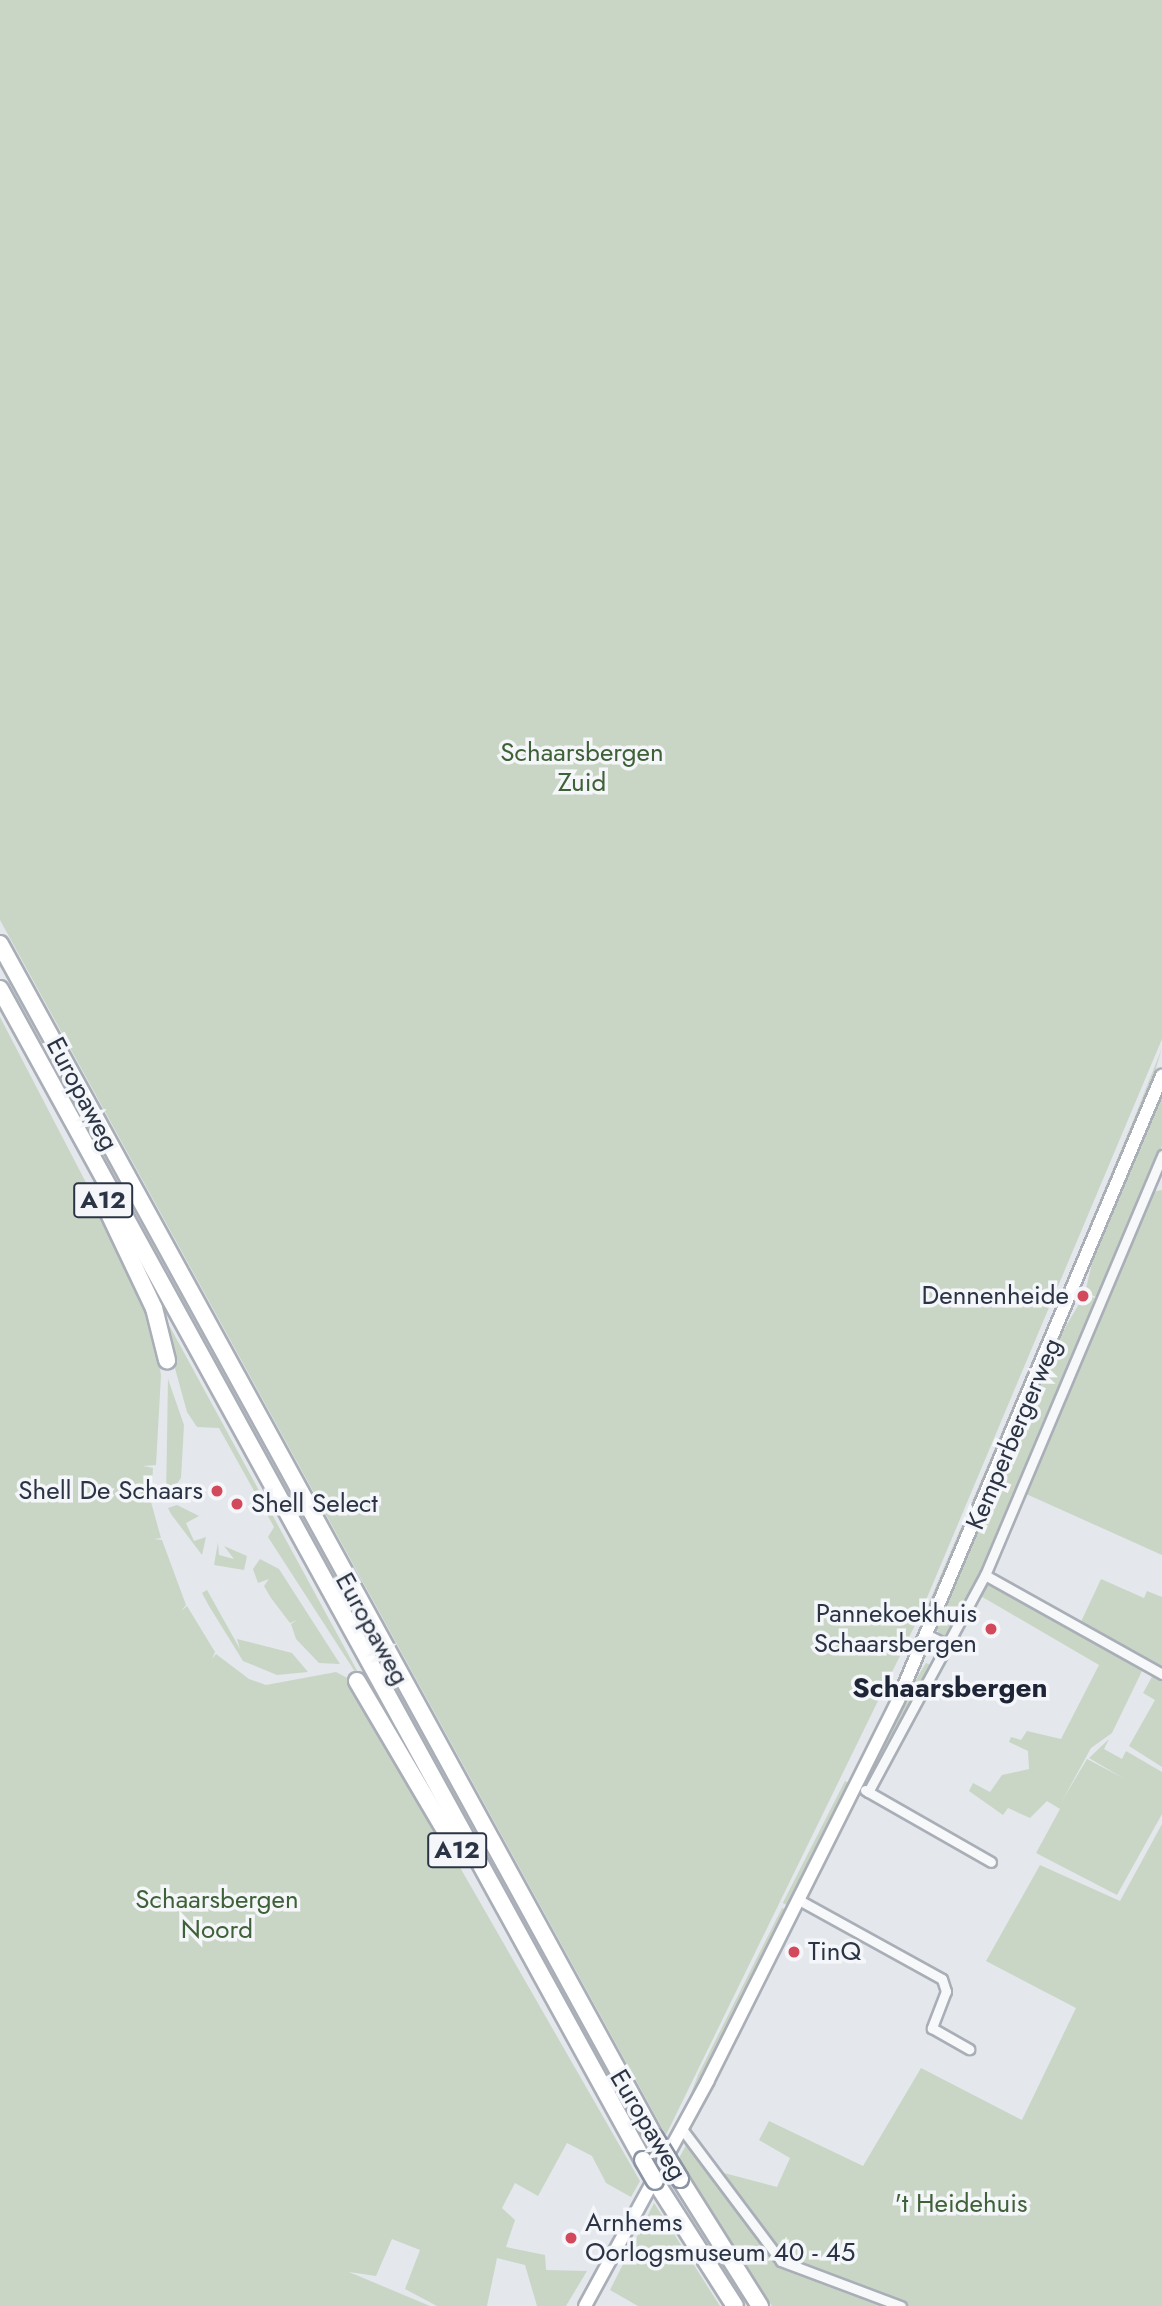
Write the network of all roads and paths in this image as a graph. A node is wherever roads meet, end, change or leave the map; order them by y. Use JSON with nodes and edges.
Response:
{"nodes":[{"id":1,"x":0,"y":944,"type":"edge"},
{"id":2,"x":0,"y":989,"type":"edge"},
{"id":3,"x":30,"y":1044,"type":"junction"},
{"id":4,"x":1162,"y":1076,"type":"edge"},
{"id":5,"x":1162,"y":1155,"type":"edge"},
{"id":6,"x":1151,"y":1183,"type":"junction"},
{"id":7,"x":1162,"y":1188,"type":"edge"},
{"id":8,"x":167,"y":1360,"type":"dead end"},
{"id":9,"x":985,"y":1575,"type":"junction"},
{"id":10,"x":928,"y":1635,"type":"junction"},
{"id":11,"x":948,"y":1645,"type":"junction"},
{"id":12,"x":1162,"y":1674,"type":"edge"},
{"id":13,"x":357,"y":1681,"type":"dead end"},
{"id":14,"x":856,"y":1785,"type":"junction"},
{"id":15,"x":868,"y":1792,"type":"junction"},
{"id":16,"x":991,"y":1862,"type":"dead end"},
{"id":17,"x":799,"y":1900,"type":"junction"},
{"id":18,"x":538,"y":1978,"type":"junction"},
{"id":19,"x":969,"y":2049,"type":"dead end"},
{"id":20,"x":682,"y":2129,"type":"junction"},
{"id":21,"x":585,"y":2306,"type":"edge"},
{"id":22,"x":735,"y":2306,"type":"edge"},
{"id":23,"x":760,"y":2306,"type":"edge"},
{"id":24,"x":901,"y":2306,"type":"edge"}],
"edges":[{"from":1,"to":23,"type":"highway","name":"Europaweg","number":"A12","bridge":true},
{"from":2,"to":3,"type":"highway","name":"Europaweg","number":"A12"},
{"from":3,"to":8,"type":"highway","number":"A12"},
{"from":3,"to":18,"type":"highway","name":"Europaweg","number":"A12"},
{"from":4,"to":10,"type":"main road","name":"Kemperbergerweg"},
{"from":5,"to":6,"type":"street","name":"Kemperbergerweg"},
{"from":6,"to":7,"type":"street"},
{"from":6,"to":9,"type":"street","name":"Kemperbergerweg"},
{"from":9,"to":11,"type":"street","name":"Kemperbergerweg"},
{"from":9,"to":12,"type":"street"},
{"from":10,"to":11,"type":"street"},
{"from":10,"to":14,"type":"main road","name":"Kemperbergerweg"},
{"from":11,"to":15,"type":"street","name":"Kemperbergerweg"},
{"from":13,"to":18,"type":"highway","number":"A12"},
{"from":14,"to":15,"type":"street"},
{"from":14,"to":17,"type":"main road","name":"Kemperbergerweg"},
{"from":15,"to":16,"type":"street"},
{"from":17,"to":19,"type":"street"},
{"from":17,"to":20,"type":"main road","name":"Kemperbergerweg"},
{"from":18,"to":22,"type":"highway","name":"Europaweg","number":"A12","bridge":true},
{"from":20,"to":21,"type":"main road","name":"Kemperbergerweg"},
{"from":20,"to":24,"type":"street"}]}
